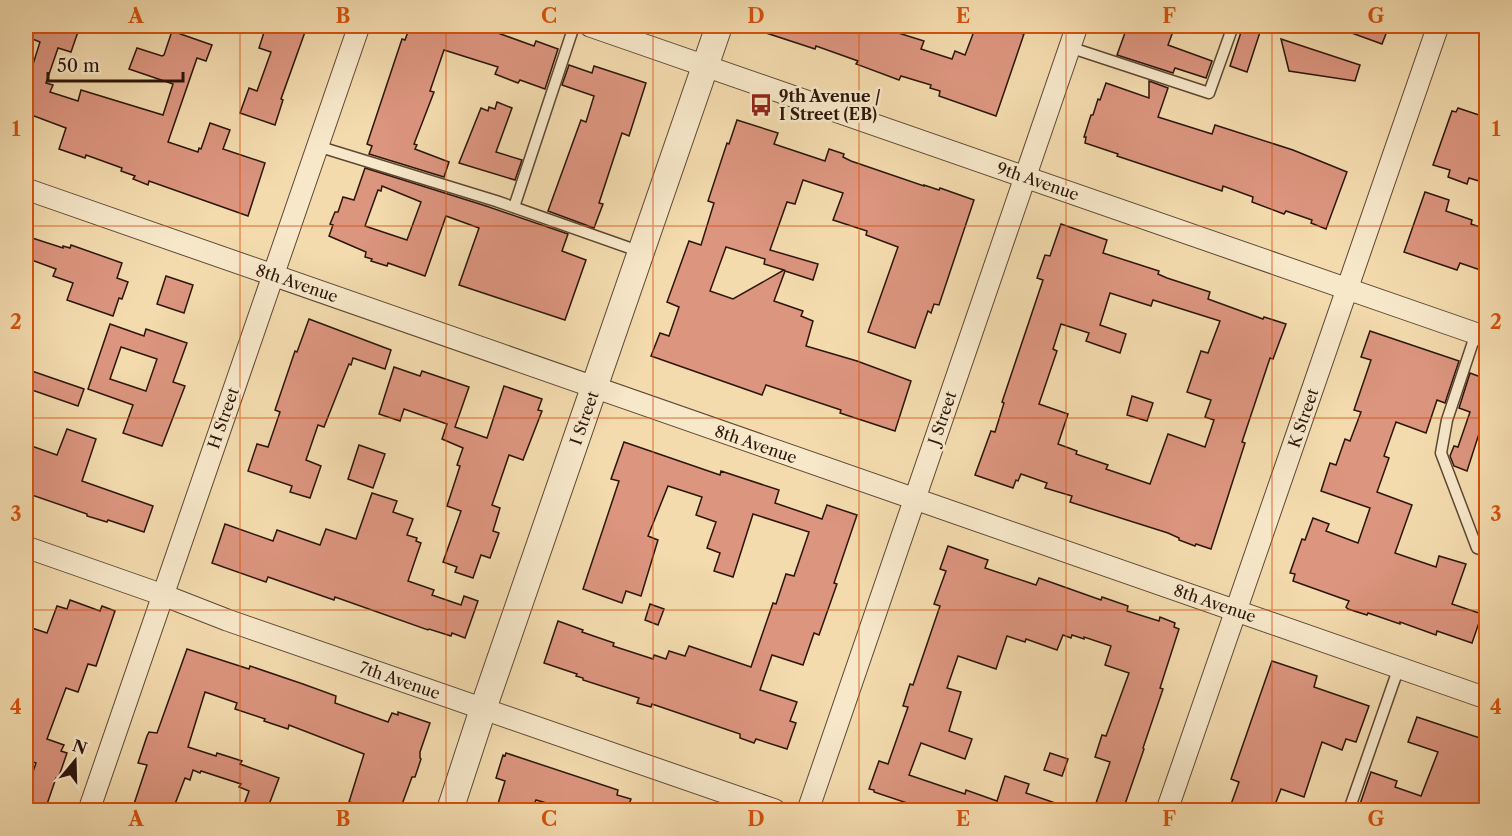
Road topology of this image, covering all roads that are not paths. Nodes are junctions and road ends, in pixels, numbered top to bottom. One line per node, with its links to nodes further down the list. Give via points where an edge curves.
1 (359, 26): 10 (street, H Street)
2 (574, 26): 13 (lane)
3 (590, 26): 9 (street, 9th Avenue)
4 (720, 26): 9 (street, I Street)
5 (1077, 26): 8 (street, J Street)
6 (1233, 26): 8 (lane, via 1209,93)
7 (1438, 26): 16 (street, K Street)
8 (1070, 47): 11 (street, J Street)
9 (706, 66): 11 (street, 9th Avenue); 14 (street, I Street)
10 (317, 146): 13 (lane); 15 (street, H Street)
11 (1026, 177): 16 (street, 9th Avenue); 19 (street, J Street)
12 (26, 189): 15 (street, 8th Avenue)
13 (514, 207): 14 (lane)
14 (641, 252): 18 (street, I Street)
15 (272, 274): 18 (street, 8th Avenue); 22 (street, H Street)
16 (1347, 289): 17 (street, 9th Avenue); 23 (street, K Street)
17 (1481, 335): 21 (lane, via 1447,420 1440,453 1477,548)
18 (595, 388): 19 (street, 8th Avenue); 26 (street, I Street)
19 (915, 498): 23 (street, 8th Avenue); 30 (street, J Street)
20 (26, 547): 22 (street, 7th Avenue)
21 (1486, 551)
22 (162, 595): 26 (street, 7th Avenue); 28 (street, H Street)
23 (1236, 610): 24 (street, 8th Avenue); 31 (street, K Street)
24 (1399, 667): 25 (street, 8th Avenue); 32 (lane)
25 (1486, 698)
26 (483, 709): 27 (street, I Street); 29 (street, 7th Avenue)
27 (454, 809)
28 (89, 810)
29 (775, 810)
30 (808, 810)
31 (1167, 810)
32 (1349, 810)

